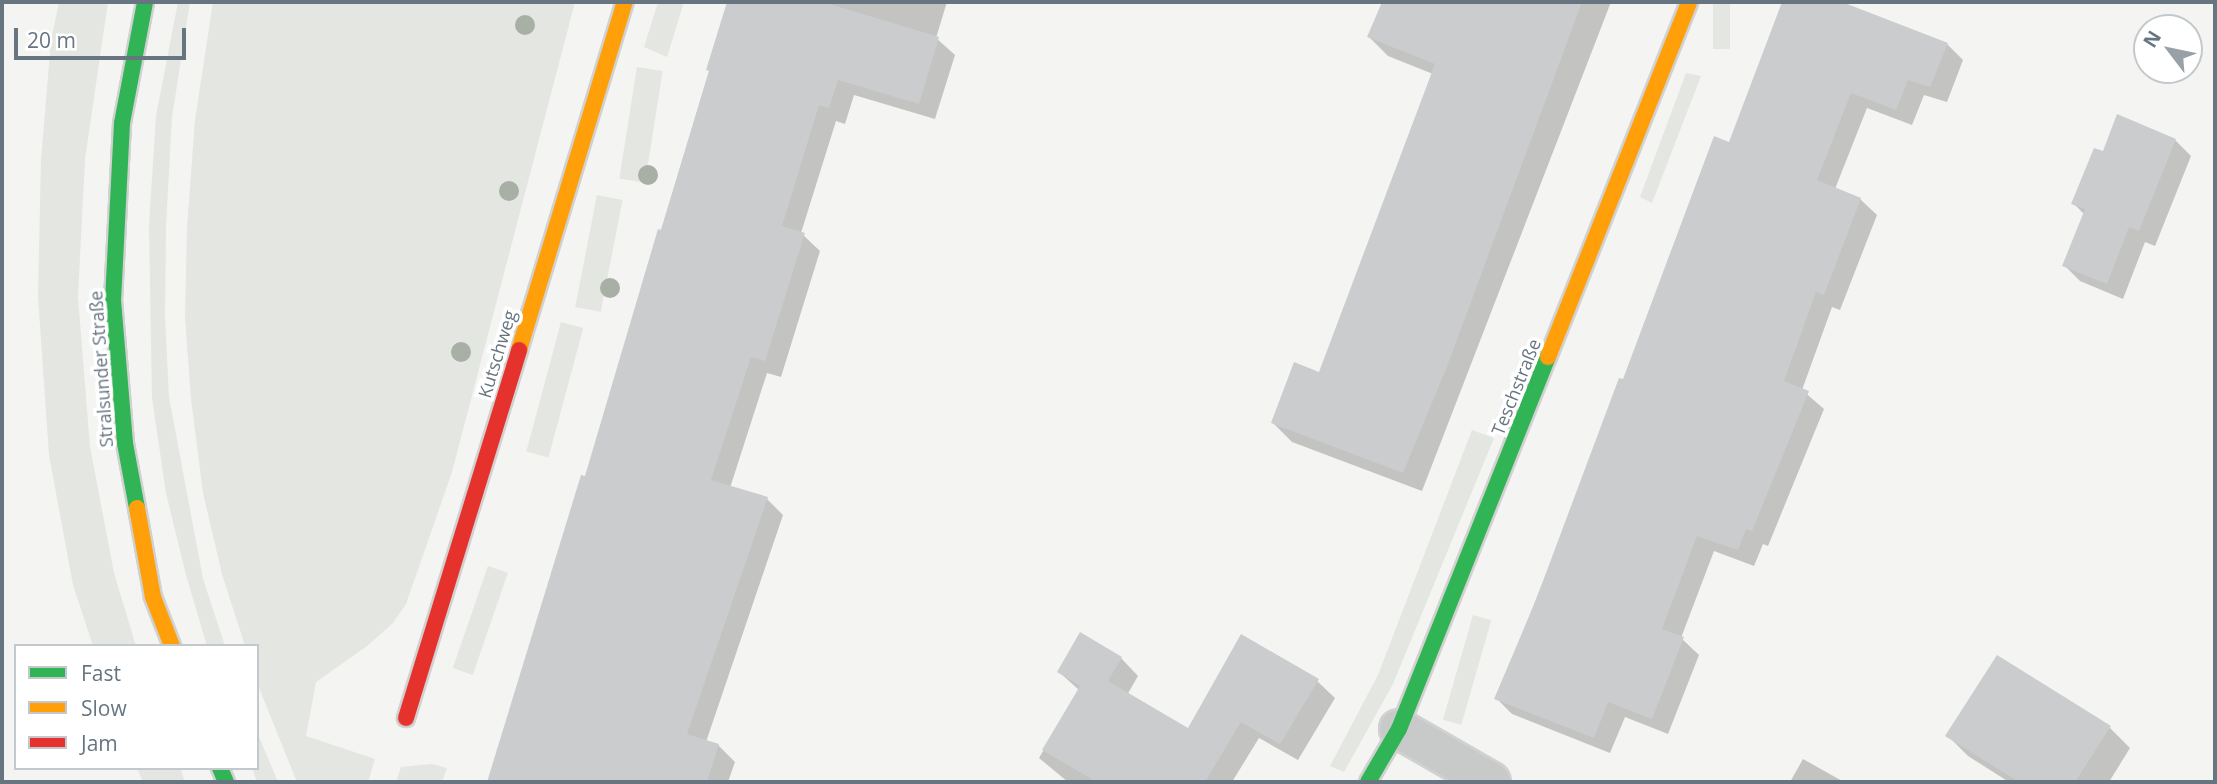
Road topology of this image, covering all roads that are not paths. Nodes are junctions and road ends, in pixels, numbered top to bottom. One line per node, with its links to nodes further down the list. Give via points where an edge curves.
1 (145, 2): 4 (street, Stralsunder Straße, via 122,123 113,301 125,443 153,597)
2 (625, 2): 5 (street, Kutschweg)
3 (1689, 2): 6 (street, Teschstraße)
4 (171, 644)
5 (406, 719)
6 (1399, 729): 7 (street, Teschstraße); 8 (street)
7 (1368, 782)
8 (1491, 782)

